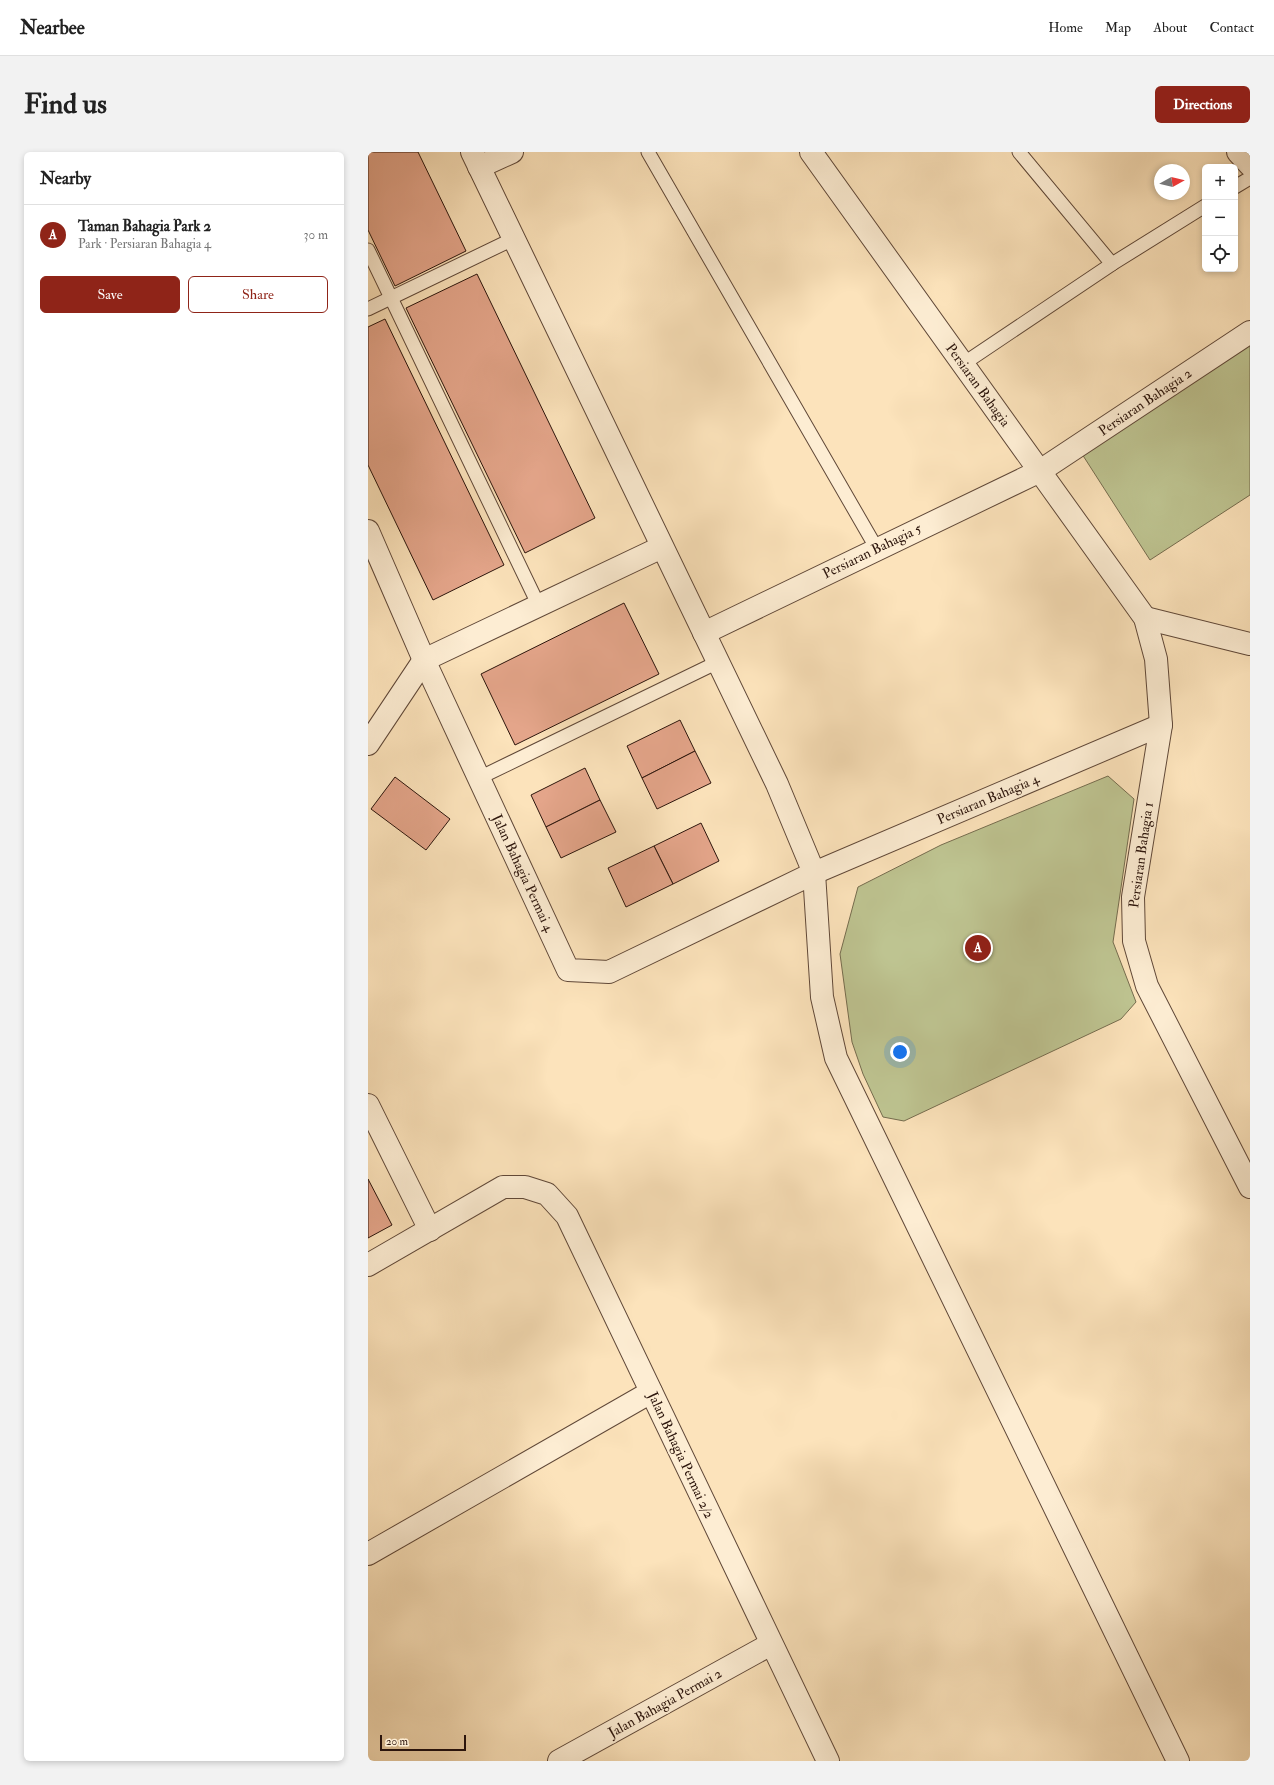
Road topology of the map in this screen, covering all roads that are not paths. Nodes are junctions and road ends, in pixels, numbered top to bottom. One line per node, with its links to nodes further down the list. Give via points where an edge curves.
1 (512, 152): 6 (street)
2 (648, 152): 21 (lane)
3 (811, 152): 17 (street, Persiaran Bahagia)
4 (1019, 152): 13 (lane)
5 (1238, 152): 7 (street)
6 (475, 159): 11 (street)
7 (1250, 165)
8 (1250, 178): 9 (lane)
9 (1238, 185)
10 (1202, 208): 13 (lane)
11 (513, 239): 14 (lane); 20 (street)
12 (368, 250): 14 (lane)
13 (1112, 264): 17 (lane)
14 (391, 298): 15 (lane); 22 (lane)
15 (368, 309)
16 (1250, 332): 18 (street, Persiaran Bahagia 2)
17 (963, 364): 18 (street, Persiaran Bahagia)
18 (1040, 471): 21 (street, Persiaran Bahagia 5); 23 (street, Persiaran Bahagia)
19 (368, 531): 26 (street, Jalan Bahagia Permai 4)
20 (662, 547): 22 (street); 24 (street)
21 (876, 548): 24 (street, Persiaran Bahagia 5)
22 (539, 606): 26 (street)
23 (1146, 618): 25 (street); 28 (street, Persiaran Bahagia 1, via 1156,659)
24 (704, 633): 27 (street)
25 (1250, 644)
26 (424, 660): 29 (street); 30 (street, Jalan Bahagia Permai 4)
27 (718, 662): 30 (lane); 31 (street, via 777,784)
28 (1161, 725): 31 (street, Persiaran Bahagia 4); 33 (street, Persiaran Bahagia 1, via 1133,897 1134,941 1147,986)
29 (368, 744)
30 (479, 778): 31 (street, Jalan Bahagia Permai 4, via 568,970 609,972)
31 (814, 873): 41 (street, via 822,997 836,1058)
32 (368, 1105): 34 (street)
33 (1250, 1187)
34 (430, 1230): 35 (street); 36 (street, Jalan Bahagia Permai 2/2, via 503,1187 525,1187 547,1194 567,1216)
35 (368, 1265)
36 (651, 1392): 37 (street); 38 (street, Jalan Bahagia Permai 2/2)
37 (368, 1554)
38 (771, 1644): 39 (street, Jalan Bahagia Permai 2); 40 (street, Jalan Bahagia Permai 2/2)
39 (559, 1761)
40 (828, 1761)
41 (1178, 1761)

